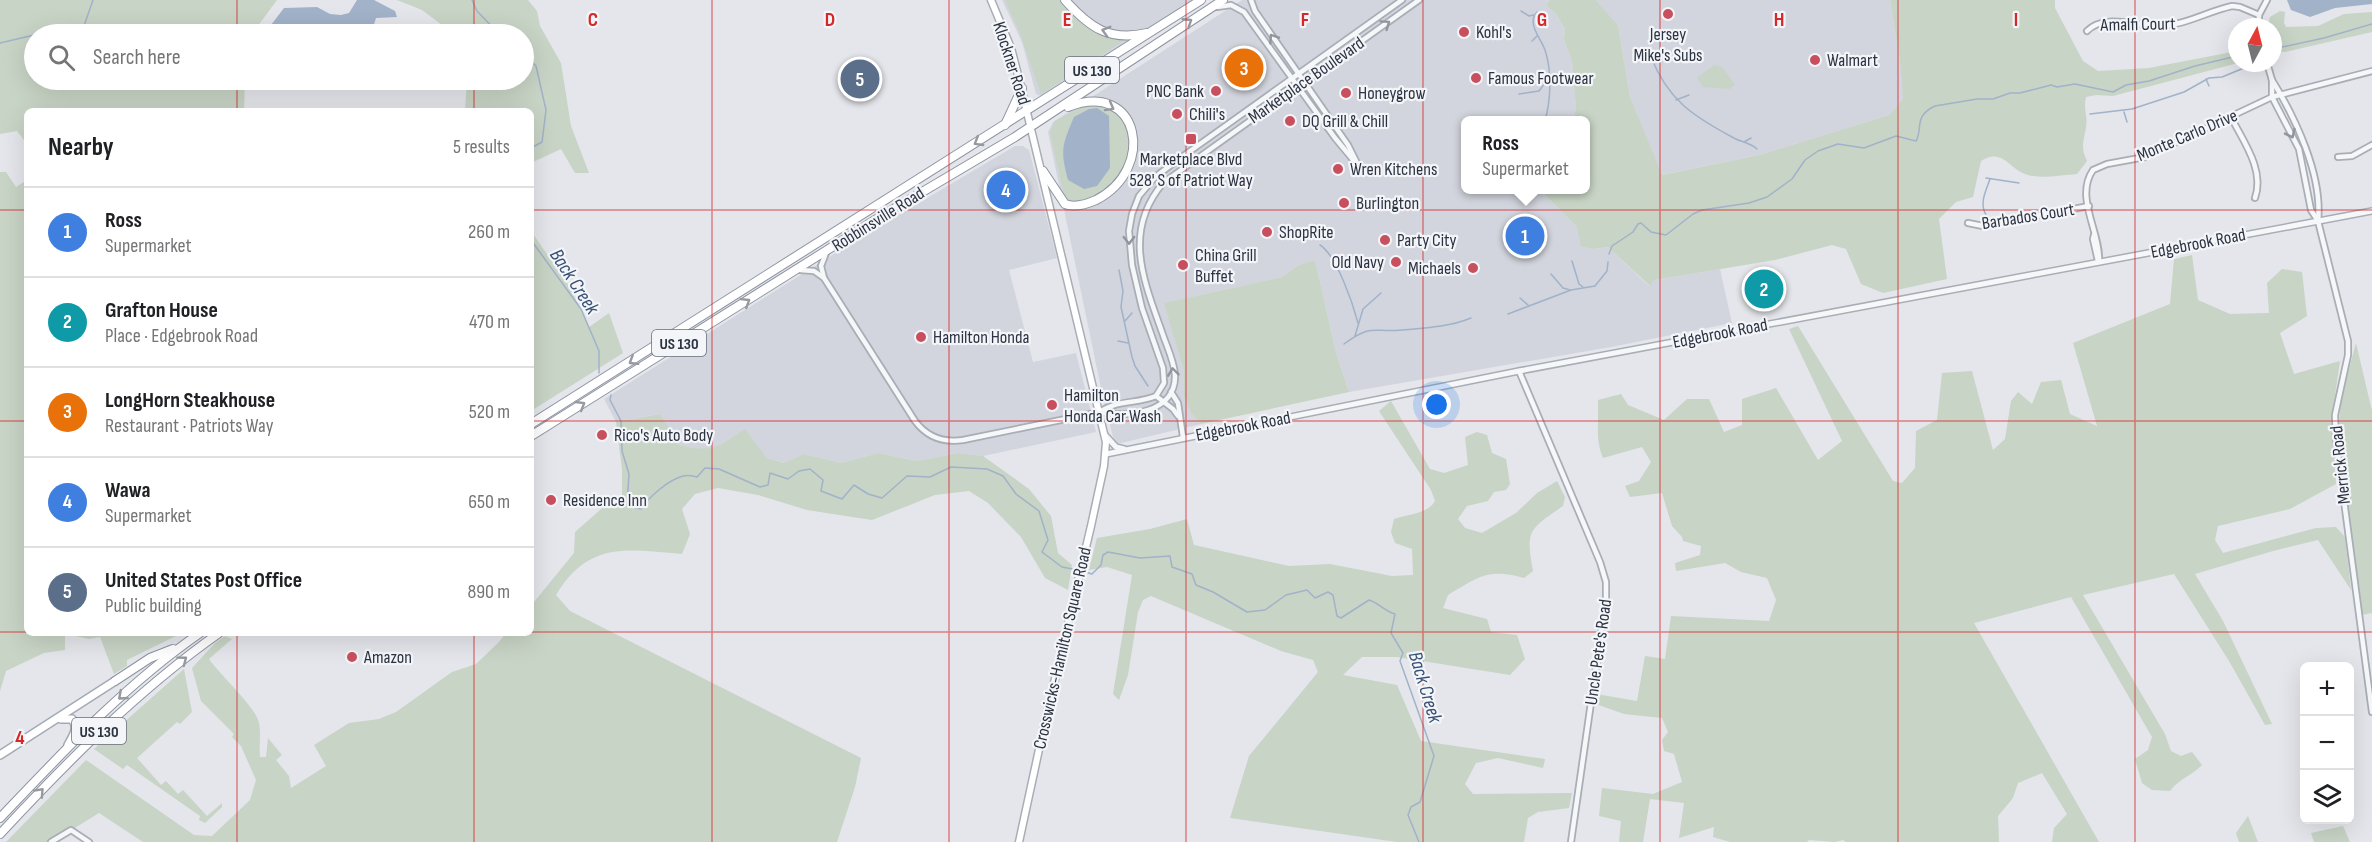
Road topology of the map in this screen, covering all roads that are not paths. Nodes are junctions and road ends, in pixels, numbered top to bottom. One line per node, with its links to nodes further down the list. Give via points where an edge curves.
1 (991, 0): 19 (main road, Klockner Road)
2 (1065, 0): 11 (highway, one-way to 2, via 1128,35 1108,34 1094,27)
3 (1202, 0): 11 (highway, Robbinsville Road / US 130)
4 (1223, 0): 9 (highway, Robbinsville Road / US 130)
5 (1251, 0): 15 (street, one-way to 5)
6 (1402, 0): 15 (street, Marketplace Boulevard)
7 (1419, 0): 18 (street, Marketplace Boulevard, one-way to 7)
8 (2267, 0): 10 (street)
9 (1209, 9): 16 (street, via 1231,5 1244,12); 23 (highway, Robbinsville Road / US 130, one-way to 9)
10 (2259, 15): 12 (street, Amalfi Court, via 2232,6 2175,25 2103,22)
11 (1157, 29): 24 (highway, Robbinsville Road / US 130)
12 (2087, 31)
13 (2372, 71): 21 (street, Monte Carlo Drive)
14 (2270, 72): 17 (street)
15 (1298, 74): 16 (street, Marketplace Boulevard); 18 (street)
16 (1291, 79): 20 (street); 43 (street, Marketplace Boulevard, one-way to 43, via 1155,177 1135,205 1129,231 1132,265 1164,375)
17 (2272, 80): 21 (street); 22 (street)
18 (1304, 82): 20 (street, Marketplace Boulevard); 20 (street, via 1360,168)
19 (1022, 87): 24 (main road, Klockner Road); 26 (highway)
20 (1297, 87): 42 (street, Marketplace Boulevard, one-way to 20, via 1175,371 1152,305 1139,247 1144,210 1163,183)
21 (2282, 95): 22 (street, Monte Carlo Drive); 34 (street, via 2306,147)
22 (2272, 97): 25 (street, Monte Carlo Drive); 34 (street, one-way to 34, via 2299,149 2311,210)
23 (1055, 111): 27 (highway, Robbinsville Road / US 130); 30 (highway, one-way to 30, via 1087,101 1105,103 1126,118 1135,137 1134,147 1126,173 1110,191 1080,205 1065,204)
24 (1028, 112): 26 (highway, Robbinsville Road / US 130); 27 (main road, Klockner Road)
25 (2231, 117): 31 (street, via 2253,161 2259,182); 32 (street, Monte Carlo Drive, via 2145,157 2093,170 2087,181)
26 (1005, 126): 36 (highway, Robbinsville Road / US 130, one-way to 36)
27 (1031, 126): 30 (main road); 37 (highway, Robbinsville Road / US 130)
28 (2372, 145): 29 (street, via 2352,156)
29 (2338, 157)
30 (1043, 171): 45 (main road)
31 (2255, 198)
32 (2089, 206): 35 (street, Barbados Court, via 1983,226); 38 (street, Monte Carlo Drive)
33 (2372, 211): 34 (street, Edgebrook Road)
34 (2318, 221): 38 (street, Edgebrook Road); 59 (street, Merrick Road, via 2348,341 2335,415 2336,440)
35 (1968, 223)
36 (824, 240): 39 (highway, via 821,249); 47 (highway, Robbinsville Road / US 130, one-way to 47)
37 (828, 250): 39 (highway, Robbinsville Road / US 130); 40 (street, via 821,266)
38 (2098, 262): 41 (street, Edgebrook Road)
39 (796, 270): 40 (street, via 814,271); 48 (highway, Robbinsville Road / US 130, one-way to 39)
40 (824, 278): 45 (street, via 915,421 928,435 940,440 963,440)
41 (1519, 370): 50 (street, Edgebrook Road); 68 (street, Uncle Pete's Road, via 1606,582)
42 (1171, 393): 44 (street); 46 (street, via 1178,403)
43 (1156, 396): 44 (street); 45 (street, via 1111,404)
44 (1164, 402): 45 (street, via 1142,412); 46 (street)
45 (1100, 412): 49 (main road, Crosswicks-Hamilton Square Road)
46 (1179, 418): 50 (street)
47 (534, 422)
48 (534, 434)
49 (1105, 435): 51 (street, via 1116,447); 53 (main road, Crosswicks-Hamilton Square Road)
50 (1183, 437): 51 (street, Edgebrook Road)
51 (1131, 448): 52 (street, Edgebrook Road)
52 (1121, 451): 53 (street, Edgebrook Road); 54 (street)
53 (1106, 454): 54 (main road, Crosswicks-Hamilton Square Road)
54 (1104, 466): 67 (main road, Crosswicks-Hamilton Square Road)
55 (196, 636): 57 (highway, US 130)
56 (215, 636): 64 (highway, US 130, one-way to 56, via 112,720)
57 (183, 645): 58 (highway, via 150,658); 61 (highway, US 130, one-way to 61)
58 (115, 681): 60 (main road)
59 (2372, 712)
60 (59, 719): 61 (main road, via 72,719 75,723); 62 (main road)
61 (67, 748): 63 (highway, US 130)
62 (0, 755)
63 (0, 818)
64 (0, 834)
65 (51, 842): 66 (street, via 71,830)
66 (89, 842)
67 (1019, 842)
68 (1570, 842)

